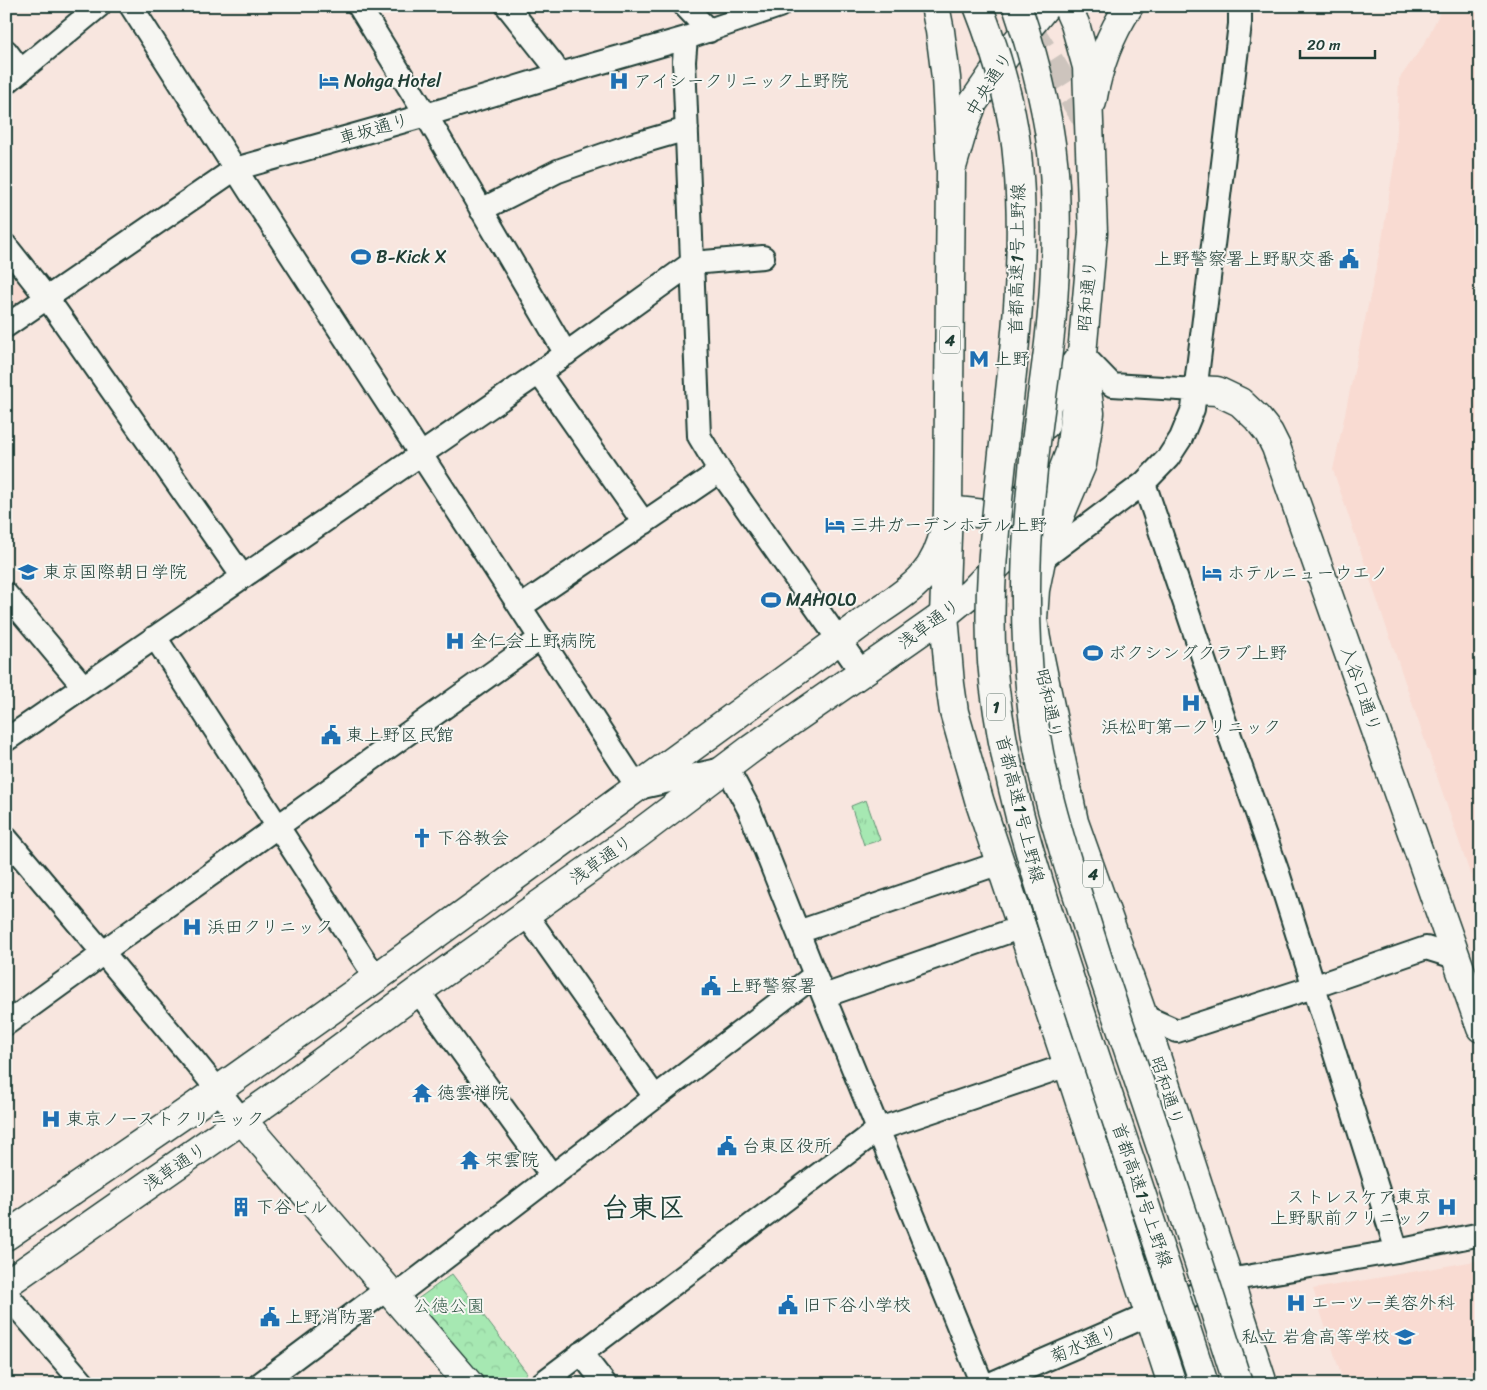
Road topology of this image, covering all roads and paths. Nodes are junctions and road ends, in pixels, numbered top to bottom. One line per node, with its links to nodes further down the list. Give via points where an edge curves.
1 (98, 6): 18 (street)
2 (131, 6): 22 (street)
3 (358, 6): 19 (street)
4 (507, 6): 17 (street, via 553,64)
5 (685, 6): 14 (street)
6 (779, 6): 14 (street, 車坂通り)
7 (935, 6): 23 (main road, 4, via 946,78)
8 (978, 6): 92 (main road, 首都高速1号上野線 / 1, bridge, via 1007,96 1021,203 1015,343 990,598 997,713 1018,812 1042,892)
9 (1017, 6): 93 (main road, 首都高速1号上野線 / 1, bridge, via 1042,91 1055,183 1050,338 1032,470 1026,550 1026,637 1037,745 1053,814 1103,978)
10 (1046, 6): 23 (main road, 中央通り, via 973,103)
11 (1068, 6): 20 (main road, 昭和通り / 4, via 1087,66)
12 (1129, 6): 20 (main road, via 1108,44 1096,78)
13 (1240, 6): 33 (street)
14 (708, 31): 15 (street, 車坂通り)
15 (686, 38): 17 (street, 車坂通り); 21 (street)
16 (6, 51): 18 (street)
17 (557, 75): 19 (street, 車坂通り)
18 (14, 77)
19 (426, 115): 22 (street, 車坂通り); 24 (street)
20 (1089, 123): 31 (main road, 昭和通り / 4, via 1093,233)
21 (687, 129): 24 (street, via 558,171); 27 (street)
22 (235, 169): 28 (street, 車坂通り); 34 (street)
23 (951, 171): 37 (main road, 4)
24 (481, 210): 30 (street)
25 (6, 246): 28 (street)
26 (763, 257): 27 (street)
27 (692, 263): 30 (street); 35 (street, via 699,436)
28 (47, 298): 29 (street, 車坂通り); 40 (street)
29 (6, 326)
30 (566, 354): 32 (street)
31 (1082, 354): 33 (street, via 1112,385); 37 (main road, via 1048,404 1038,473 1024,500 1002,514); 39 (main road, 昭和通り / 4, via 1090,413 1082,464); 43 (main road, 浅草通り, via 1070,452 1050,500 995,569)
32 (538, 373): 34 (street); 38 (street)
33 (1196, 390): 36 (street, via 1193,410 1181,438 1168,458); 59 (main road, 入谷口通り, via 1217,391 1240,402 1263,425 1276,447)
34 (420, 454): 40 (street); 42 (street)
35 (720, 471): 38 (street); 46 (street)
36 (1144, 483): 39 (street); 62 (street, via 1278,873)
37 (948, 510): 43 (main road, 4); 46 (main road, 浅草通り, via 942,543 934,562 919,582)
38 (644, 522): 42 (street)
39 (1041, 560): 65 (main road, 昭和通り / 4, via 1033,619 1074,822)
40 (242, 577): 44 (street)
41 (6, 594): 48 (street)
42 (520, 607): 45 (street)
43 (944, 615): 47 (main road, 浅草通り); 54 (main road, 4, via 954,712)
44 (155, 638): 48 (street); 52 (street)
45 (541, 638): 51 (street); 52 (street)
46 (839, 640): 47 (street); 51 (main road, 浅草通り)
47 (862, 673): 50 (main road, 浅草通り)
48 (83, 686): 49 (street)
49 (6, 740)
50 (727, 768): 51 (street); 55 (main road, 浅草通り); 57 (street, via 749,809)
51 (638, 788): 61 (main road, 浅草通り)
52 (277, 826): 58 (street); 61 (street)
53 (6, 838): 58 (street)
54 (1000, 863): 56 (main road, 4); 57 (street)
55 (526, 913): 63 (main road, 浅草通り); 70 (street)
56 (1022, 927): 64 (street); 68 (main road, 4)
57 (798, 932): 60 (street)
58 (103, 952): 66 (street); 69 (street)
59 (1455, 957): 62 (street, via 1426,948); 67 (main road, 入谷口通り)
60 (815, 975): 64 (street); 70 (street)
61 (376, 978): 69 (main road, 浅草通り)
62 (1313, 987): 65 (street, via 1177,1031); 76 (street)
63 (418, 991): 71 (main road, 浅草通り); 73 (street)
64 (824, 996): 72 (street)
65 (1143, 1016): 77 (main road, 昭和通り / 4)
66 (6, 1024)
67 (1481, 1028)
68 (1068, 1065): 72 (street); 81 (main road, 4)
69 (218, 1090): 71 (street); 75 (main road, 浅草通り)
70 (655, 1097): 73 (street)
71 (242, 1120): 78 (main road, 浅草通り); 80 (main road)
72 (879, 1129): 82 (street); 89 (street)
73 (552, 1176): 80 (street)
74 (1481, 1234): 76 (street, 菊水通り)
75 (6, 1236)
76 (1397, 1251): 77 (street, 菊水通り)
77 (1229, 1280): 81 (street, 菊水通り); 94 (main road, 昭和通り / 4)
78 (6, 1284)
79 (6, 1293): 84 (street)
80 (391, 1293): 85 (street); 86 (main road)
81 (1150, 1315): 83 (street, 菊水通り); 91 (main road, 4)
82 (581, 1353): 87 (street); 88 (street)
83 (1038, 1374): 90 (street, 菊水通り)
84 (84, 1384)
85 (260, 1384)
86 (469, 1384)
87 (540, 1384)
88 (605, 1384)
89 (982, 1384)
90 (990, 1384)
91 (1172, 1384)
92 (1204, 1384)
93 (1238, 1384)
94 (1264, 1384)

